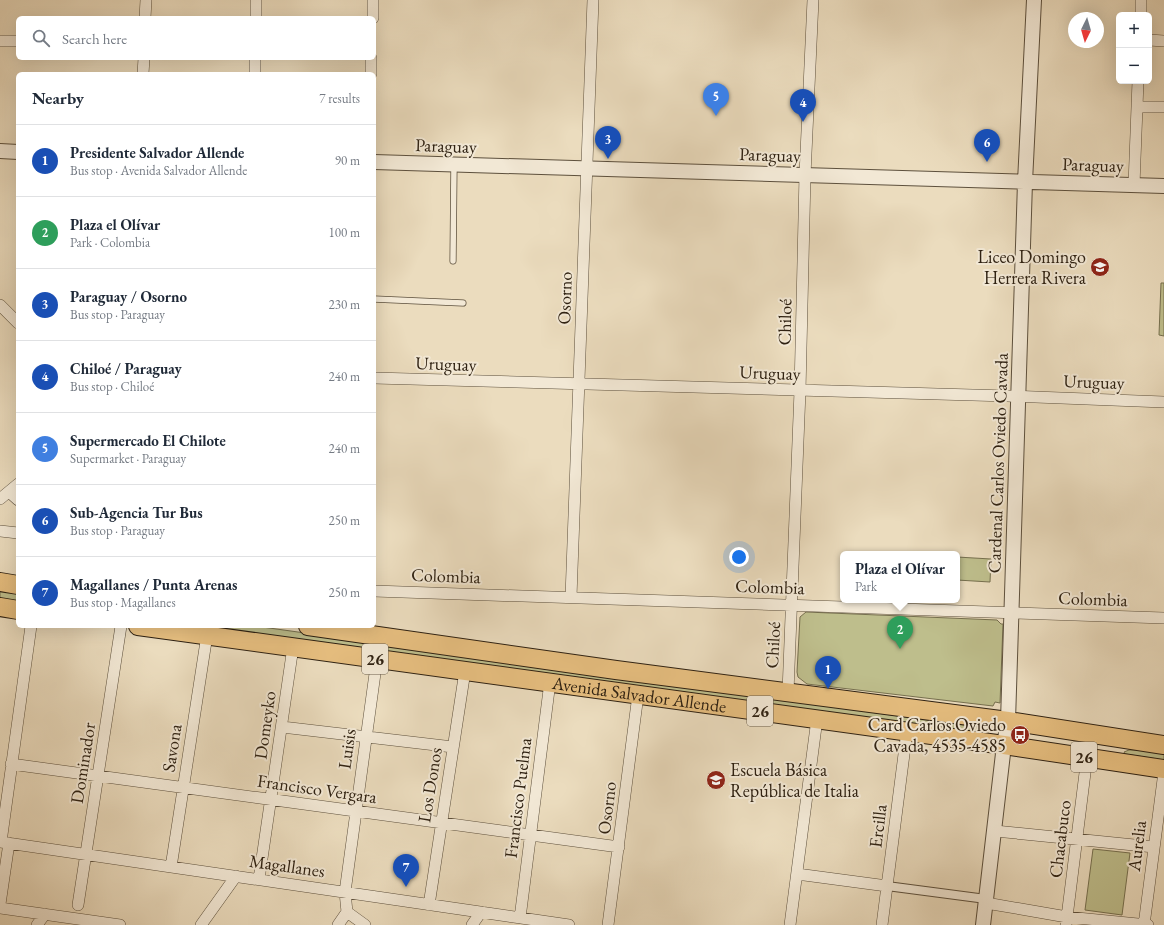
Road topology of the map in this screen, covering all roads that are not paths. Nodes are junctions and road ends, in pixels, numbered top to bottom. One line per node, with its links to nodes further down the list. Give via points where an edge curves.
1 (146, 0): 9 (street)
2 (256, 0): 10 (street)
3 (373, 0): 11 (street)
4 (593, 0): 29 (street, Osorno)
5 (812, 0): 30 (street, Chiloé)
6 (1034, 0): 31 (street, Cardenal Carlos Oviedo Cavada)
7 (1141, 0): 8 (street)
8 (1141, 12)
9 (145, 16)
10 (256, 16)
11 (373, 16)
12 (1152, 40): 14 (street)
13 (0, 41): 15 (street)
14 (1164, 41)
15 (16, 42)
16 (144, 60): 19 (street)
17 (255, 60): 20 (street)
18 (371, 60): 21 (street)
19 (143, 72)
20 (255, 72)
21 (371, 72)
22 (1138, 84): 23 (street)
23 (1137, 107): 24 (street); 32 (street)
24 (1164, 107)
25 (0, 151): 26 (street)
26 (16, 152)
27 (376, 162): 28 (street, Paraguay)
28 (454, 165): 29 (street, Paraguay); 34 (lane)
29 (587, 169): 30 (street, Paraguay); 40 (street, Osorno)
30 (805, 175): 31 (street, Paraguay); 41 (street, Chiloé)
31 (1025, 182): 32 (street, Paraguay); 42 (street, Cardenal Carlos Oviedo Cavada)
32 (1134, 185): 33 (street, Paraguay)
33 (1164, 186)
34 (453, 261)
35 (376, 299): 36 (lane)
36 (463, 303)
37 (0, 305): 38 (street)
38 (16, 321)
39 (376, 378): 40 (street, Uruguay)
40 (579, 384): 41 (street, Uruguay); 52 (street, Osorno)
41 (800, 391): 42 (street, Uruguay); 53 (street, Chiloé)
42 (1019, 397): 43 (street, Uruguay); 56 (street, Cardenal Carlos Oviedo Cavada)
43 (1164, 402)
44 (16, 485): 45 (street)
45 (3, 494): 46 (street)
46 (16, 499)
47 (0, 530): 48 (street)
48 (16, 533)
49 (0, 582): 50 (highway)
50 (16, 585)
51 (376, 590): 52 (street, Colombia)
52 (571, 597): 53 (street, Colombia)
53 (792, 605): 56 (street, Colombia); 67 (street, Chiloé)
54 (0, 607): 55 (highway)
55 (16, 610)
56 (1011, 613): 57 (street, Colombia); 70 (street, Cardenal Carlos Oviedo Cavada)
57 (1164, 618)
58 (31, 628): 78 (street)
59 (121, 628): 80 (street, Dominador)
60 (152, 628): 62 (highway, Avenida Salvador Allende / 26)
61 (322, 628): 67 (highway, Avenida Salvador Allende / 26)
62 (207, 636): 63 (highway, Avenida Salvador Allende / 26); 81 (street, Savona)
63 (293, 647): 64 (highway, Avenida Salvador Allende / 26); 71 (street, Domeyko)
64 (377, 659): 65 (highway, Avenida Salvador Allende / 26); 73 (street, Luisis)
65 (465, 671): 66 (highway, Avenida Salvador Allende / 26); 76 (street, Los Donos)
66 (550, 682): 68 (highway, Avenida Salvador Allende / 26); 86 (street, Francisco Puelma)
67 (788, 692): 70 (highway, Avenida Salvador Allende / 26)
68 (638, 695): 69 (highway, Avenida Salvador Allende / 26); 89 (street, Osorno)
69 (817, 719): 72 (highway, Avenida Salvador Allende / 26); 93 (street)
70 (1008, 721): 74 (street, Cardenal Carlos Oviedo Cavada); 75 (highway, Avenida Salvador Allende / 26)
71 (282, 727): 73 (street); 82 (street, Domeyko)
72 (906, 731): 74 (highway, Avenida Salvador Allende / 26); 96 (street, Ercilla)
73 (366, 737): 76 (street); 83 (street, Luisis)
74 (1004, 745): 77 (highway, Avenida Salvador Allende / 26); 85 (street, Cardenal Carlos Oviedo Cavada)
75 (1164, 745)
76 (453, 747): 84 (street, Los Donos)
77 (1088, 758): 79 (highway, Avenida Salvador Allende / 26); 87 (street, Chacabuco)
78 (12, 764): 80 (street, Francisco Vergara); 88 (street)
79 (1164, 770): 90 (street, Aurelia)
80 (98, 776): 81 (street, Francisco Vergara); 91 (street, Dominador)
81 (183, 788): 82 (street, Francisco Vergara); 92 (street, Savona)
82 (271, 800): 83 (street, Francisco Vergara); 95 (street, Domeyko)
83 (356, 811): 84 (street, Francisco Vergara); 97 (street, Luisis)
84 (442, 823): 86 (street, Francisco Vergara); 101 (street, Los Donos)
85 (995, 831): 87 (street); 98 (street, Cardenal Carlos Oviedo Cavada)
86 (530, 835): 89 (street, Francisco Vergara); 106 (street, Francisco Puelma)
87 (1077, 839): 90 (street); 107 (street, Chacabuco)
88 (3, 842): 91 (street, Magallanes); 99 (street)
89 (619, 847): 116 (street, Osorno)
90 (1154, 847): 120 (street, Aurelia)
91 (86, 854): 92 (street, Magallanes); 100 (street, Dominador)
92 (171, 867): 94 (street, Magallanes)
93 (796, 874): 96 (street); 117 (street)
94 (236, 876): 95 (street, Magallanes); 111 (street)
95 (259, 879): 97 (street, Magallanes)
96 (887, 886): 98 (street); 118 (street, Ercilla)
97 (345, 892): 101 (street, Magallanes); 103 (street, Luisis)
98 (986, 901): 107 (street); 119 (street, Cardenal Carlos Oviedo Cavada)
99 (0, 904)
100 (78, 905)
101 (429, 905): 104 (street, Magallanes)
102 (0, 908): 105 (street)
103 (347, 912): 112 (street); 113 (street)
104 (481, 912): 106 (street, Magallanes); 114 (street)
105 (44, 914): 108 (street); 109 (street)
106 (520, 918): 115 (street, Magallanes)
107 (1066, 921): 120 (street)
108 (104, 924): 110 (street)
109 (37, 925)
110 (120, 925)
111 (201, 925)
112 (338, 925)
113 (365, 925)
114 (472, 925)
115 (568, 925)
116 (608, 925)
117 (790, 925)
118 (882, 925)
119 (983, 925)
120 (1144, 925): 121 (street)
121 (1148, 925)

